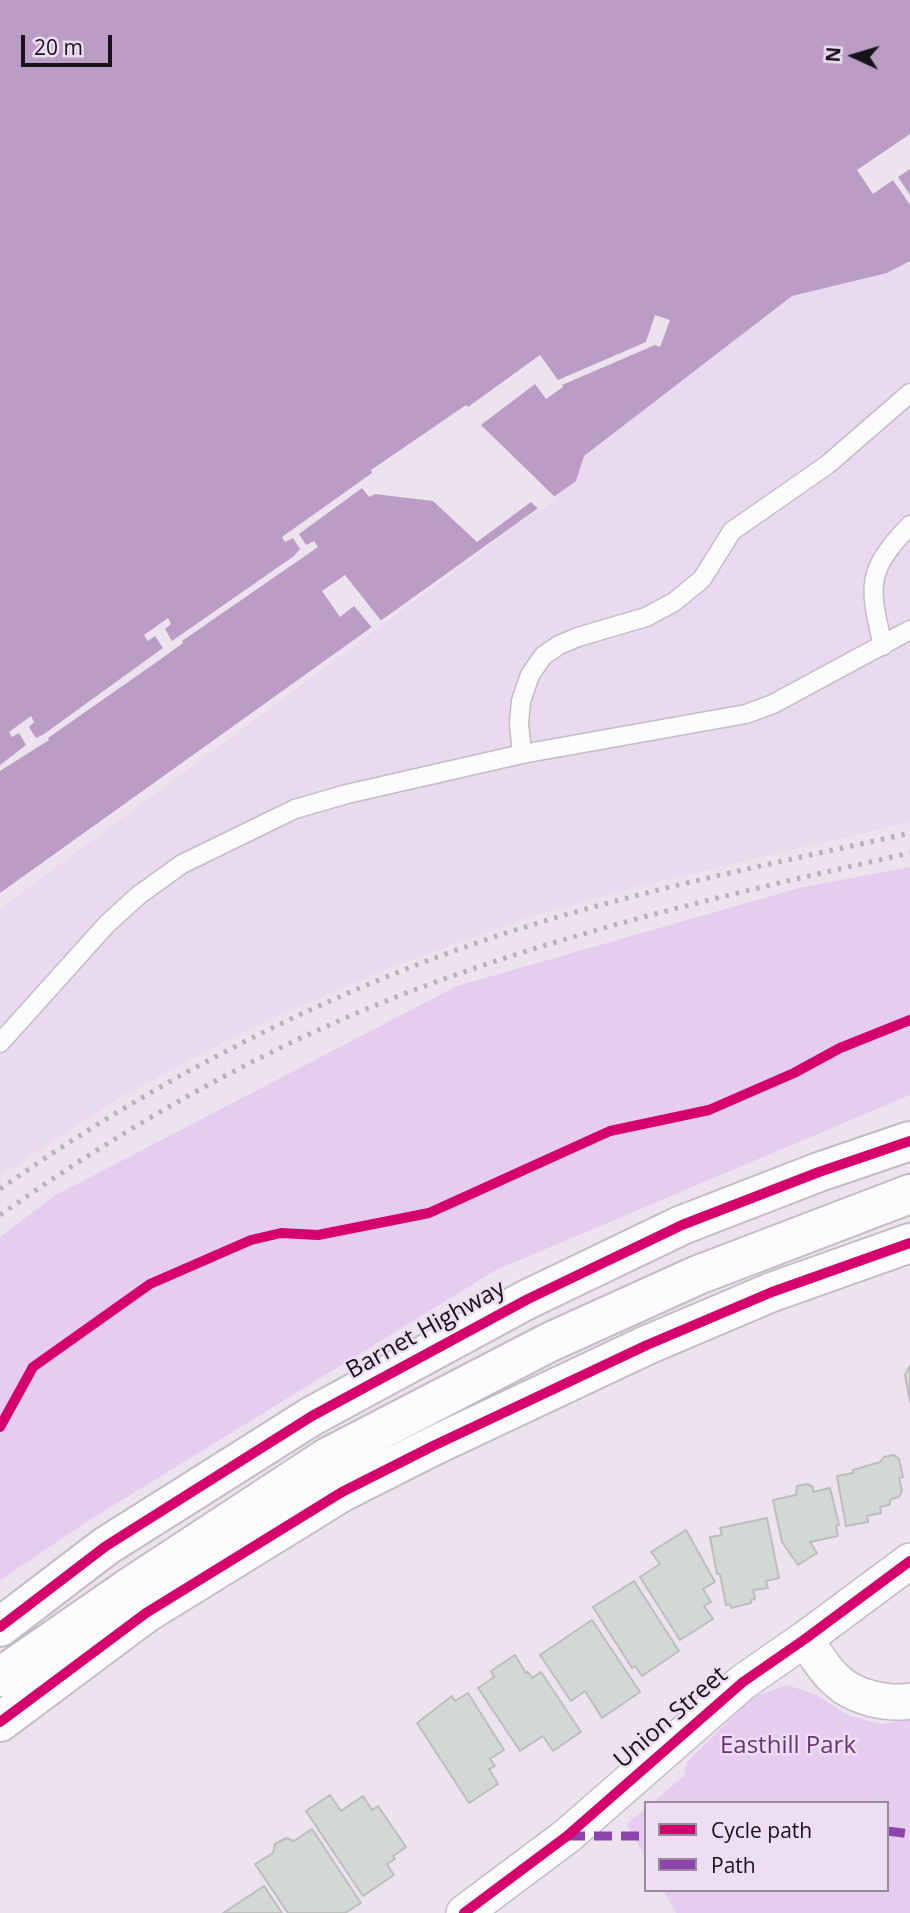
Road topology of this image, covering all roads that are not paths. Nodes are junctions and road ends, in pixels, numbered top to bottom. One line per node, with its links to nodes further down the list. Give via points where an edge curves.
1 (910, 393): 5 (lane, via 827,465 732,531 702,579 674,602 646,617 578,637 543,656 521,701)
2 (910, 524): 4 (lane, via 882,559 875,576 873,603)
3 (910, 631): 4 (lane)
4 (883, 646): 5 (lane, via 746,714)
5 (522, 754): 6 (lane, via 295,809 182,864 107,924)
6 (0, 1043)
7 (910, 1141): 11 (main road, Barnet Highway, via 682,1225 528,1299 312,1416 106,1546)
8 (910, 1194): 13 (main road, via 698,1275 550,1342 328,1457)
9 (910, 1243): 15 (main road, via 772,1292 647,1345 342,1492 146,1613)
10 (910, 1561): 12 (street, Union Street)
11 (0, 1627)
12 (806, 1639): 14 (street, via 838,1683 888,1702); 16 (street, Union Street, via 743,1682 567,1836)
13 (0, 1677)
14 (910, 1701)
15 (0, 1722)
16 (464, 1913)

